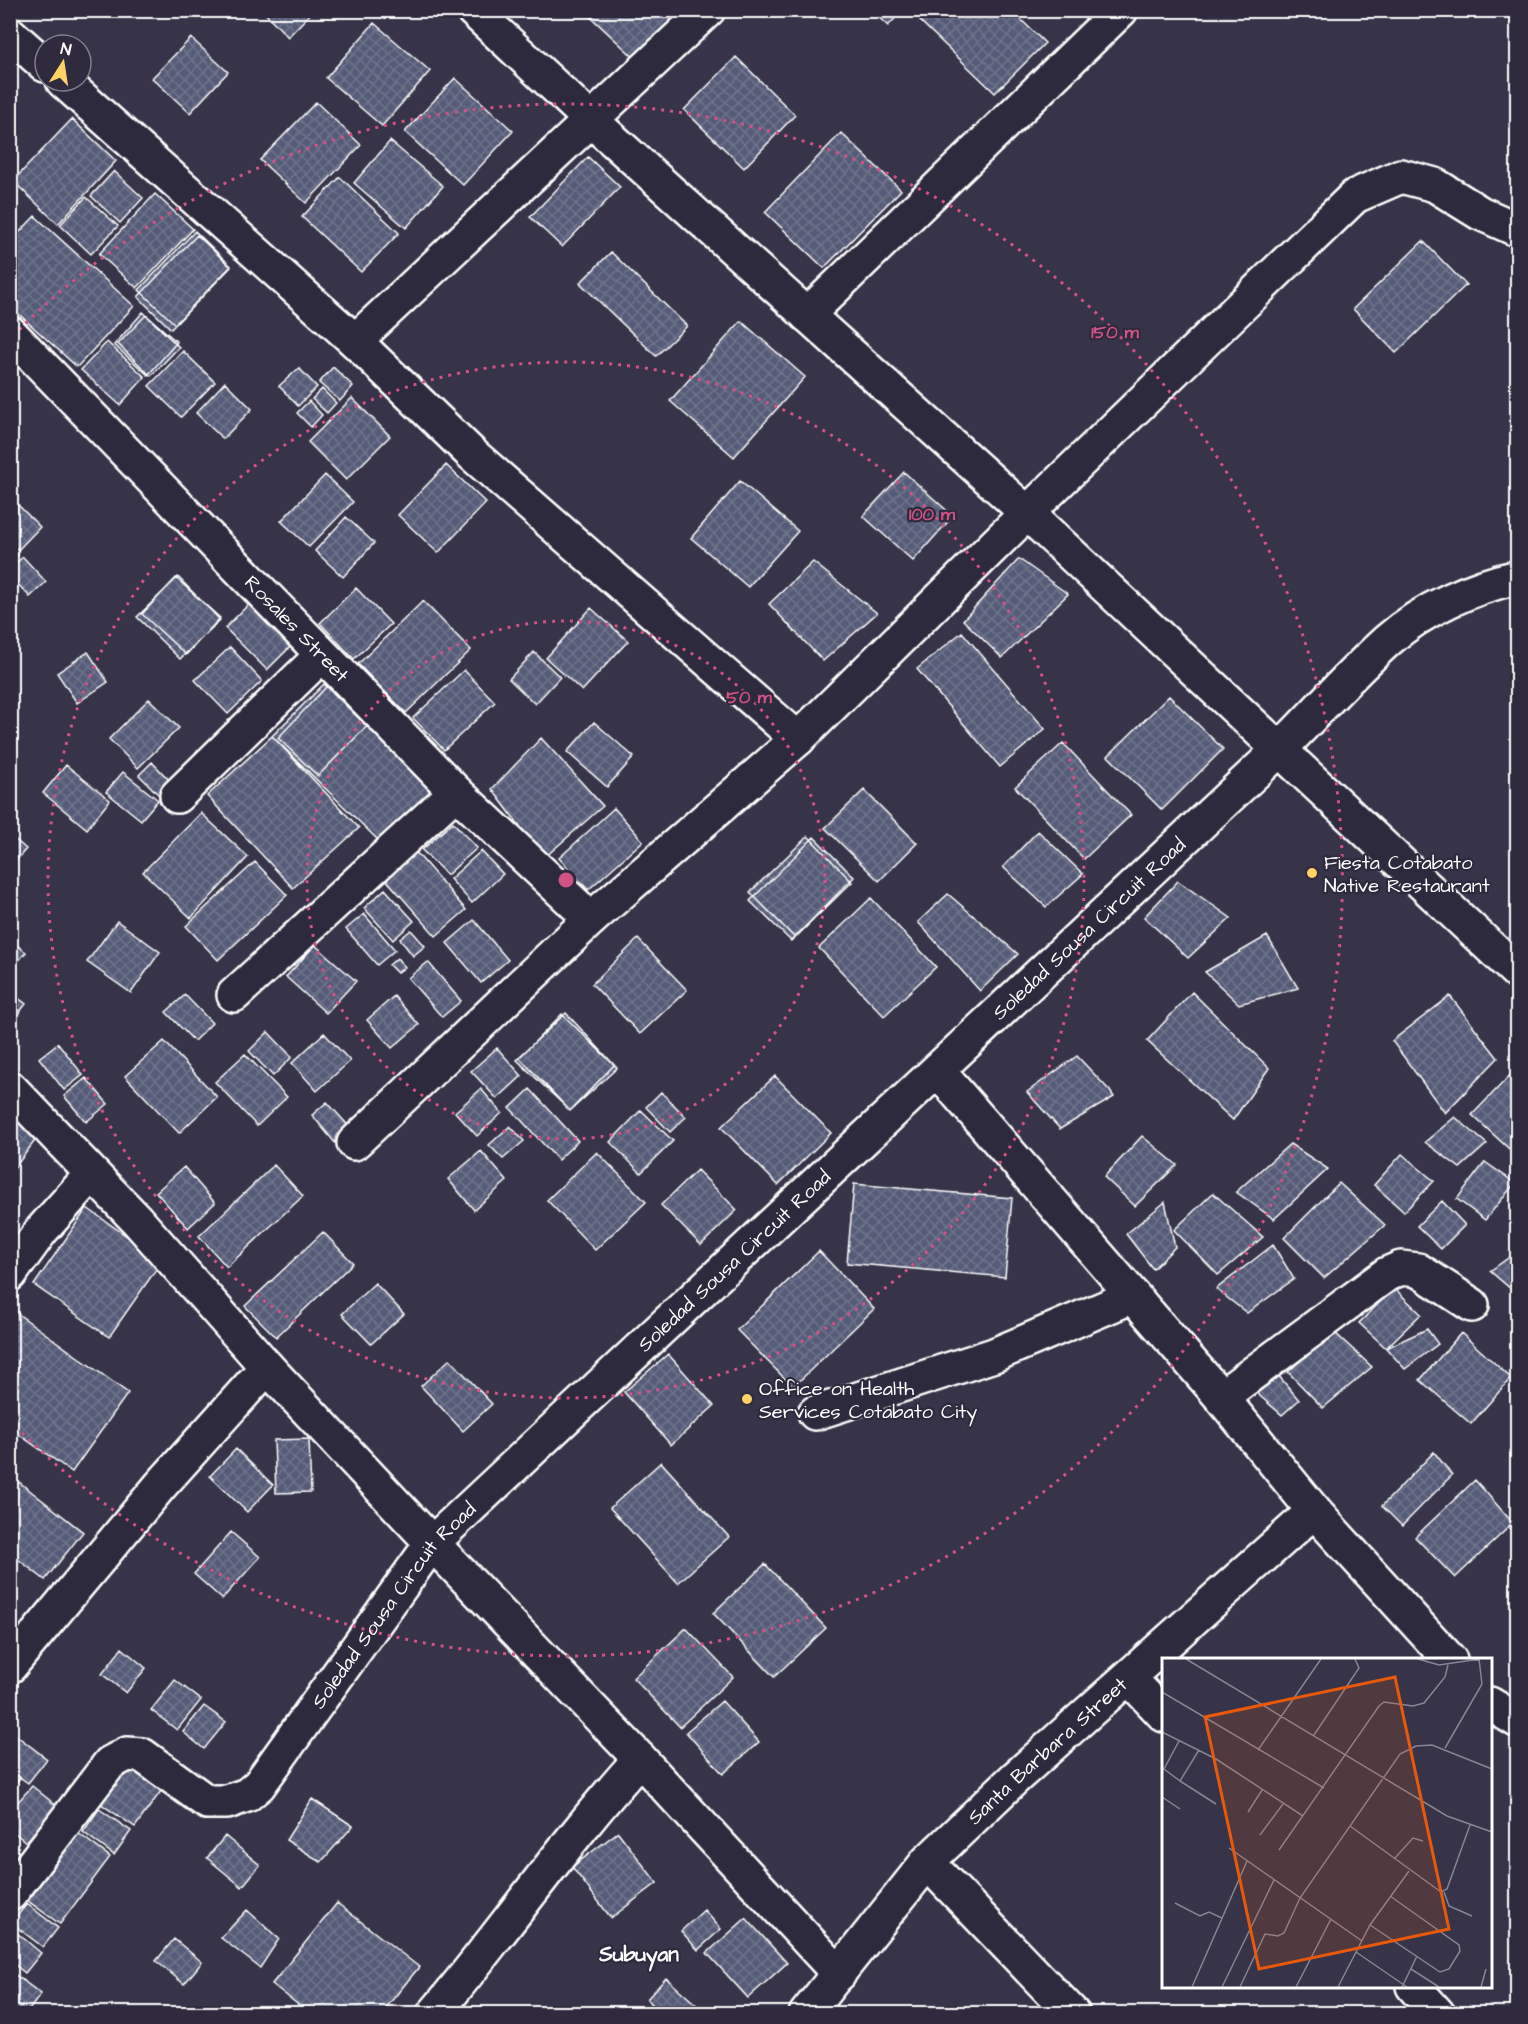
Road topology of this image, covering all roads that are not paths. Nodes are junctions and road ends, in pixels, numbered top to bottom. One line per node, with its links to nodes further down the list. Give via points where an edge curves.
1 (708, 10): 7 (street)
2 (1121, 10): 9 (street)
3 (479, 12): 7 (street)
4 (10, 34): 5 (street)
5 (33, 54)
6 (76, 93): 11 (street)
7 (592, 121): 9 (street); 11 (street)
8 (1518, 230): 12 (street, via 1480,213 1435,185 1401,176 1355,196)
9 (807, 315): 12 (street)
10 (10, 333): 14 (street, Rosales Street)
11 (355, 341): 15 (street, via 472,454)
12 (1027, 513): 15 (street); 16 (street)
13 (1518, 577): 16 (street, Soledad Sousa Circuit Road, via 1491,583 1438,605 1389,639)
14 (322, 655): 17 (street, Rosales Street); 18 (street)
15 (798, 739): 19 (street)
16 (1278, 751): 20 (street); 22 (street, Soledad Sousa Circuit Road)
17 (456, 792): 19 (street, Rosales Street); 21 (street)
18 (177, 796)
19 (591, 918): 24 (street)
20 (1518, 973)
21 (234, 995)
22 (938, 1071): 27 (street); 33 (street, Soledad Sousa Circuit Road)
23 (10, 1088): 25 (street)
24 (354, 1143)
25 (92, 1174): 26 (street, via 41,1231); 29 (street)
26 (10, 1274)
27 (1133, 1296): 30 (street); 31 (street, via 994,1354)
28 (1472, 1305): 30 (street, via 1418,1270 1401,1268 1387,1274)
29 (267, 1367): 33 (street); 35 (street, via 160,1486)
30 (1221, 1397): 32 (street)
31 (815, 1413)
32 (1314, 1511): 34 (street); 36 (street, Santa Barbara Street)
33 (432, 1544): 40 (street); 42 (street, Soledad Sousa Circuit Road, via 259,1785 247,1795 227,1802 207,1802 142,1755 127,1754 110,1763)
34 (1449, 1658)
35 (10, 1666)
36 (1129, 1678): 38 (street); 41 (street, Santa Barbara Street)
37 (1492, 1705): 39 (street)
38 (1162, 1713)
39 (1518, 1721)
40 (640, 1759): 43 (street); 45 (street)
41 (927, 1862): 43 (street, Santa Barbara Street); 47 (street)
42 (10, 1894)
43 (838, 1974): 46 (street, Santa Barbara Street)
44 (1415, 1988): 48 (street)
45 (434, 2013)
46 (806, 2013)
47 (1073, 2013)
48 (1438, 2013)

